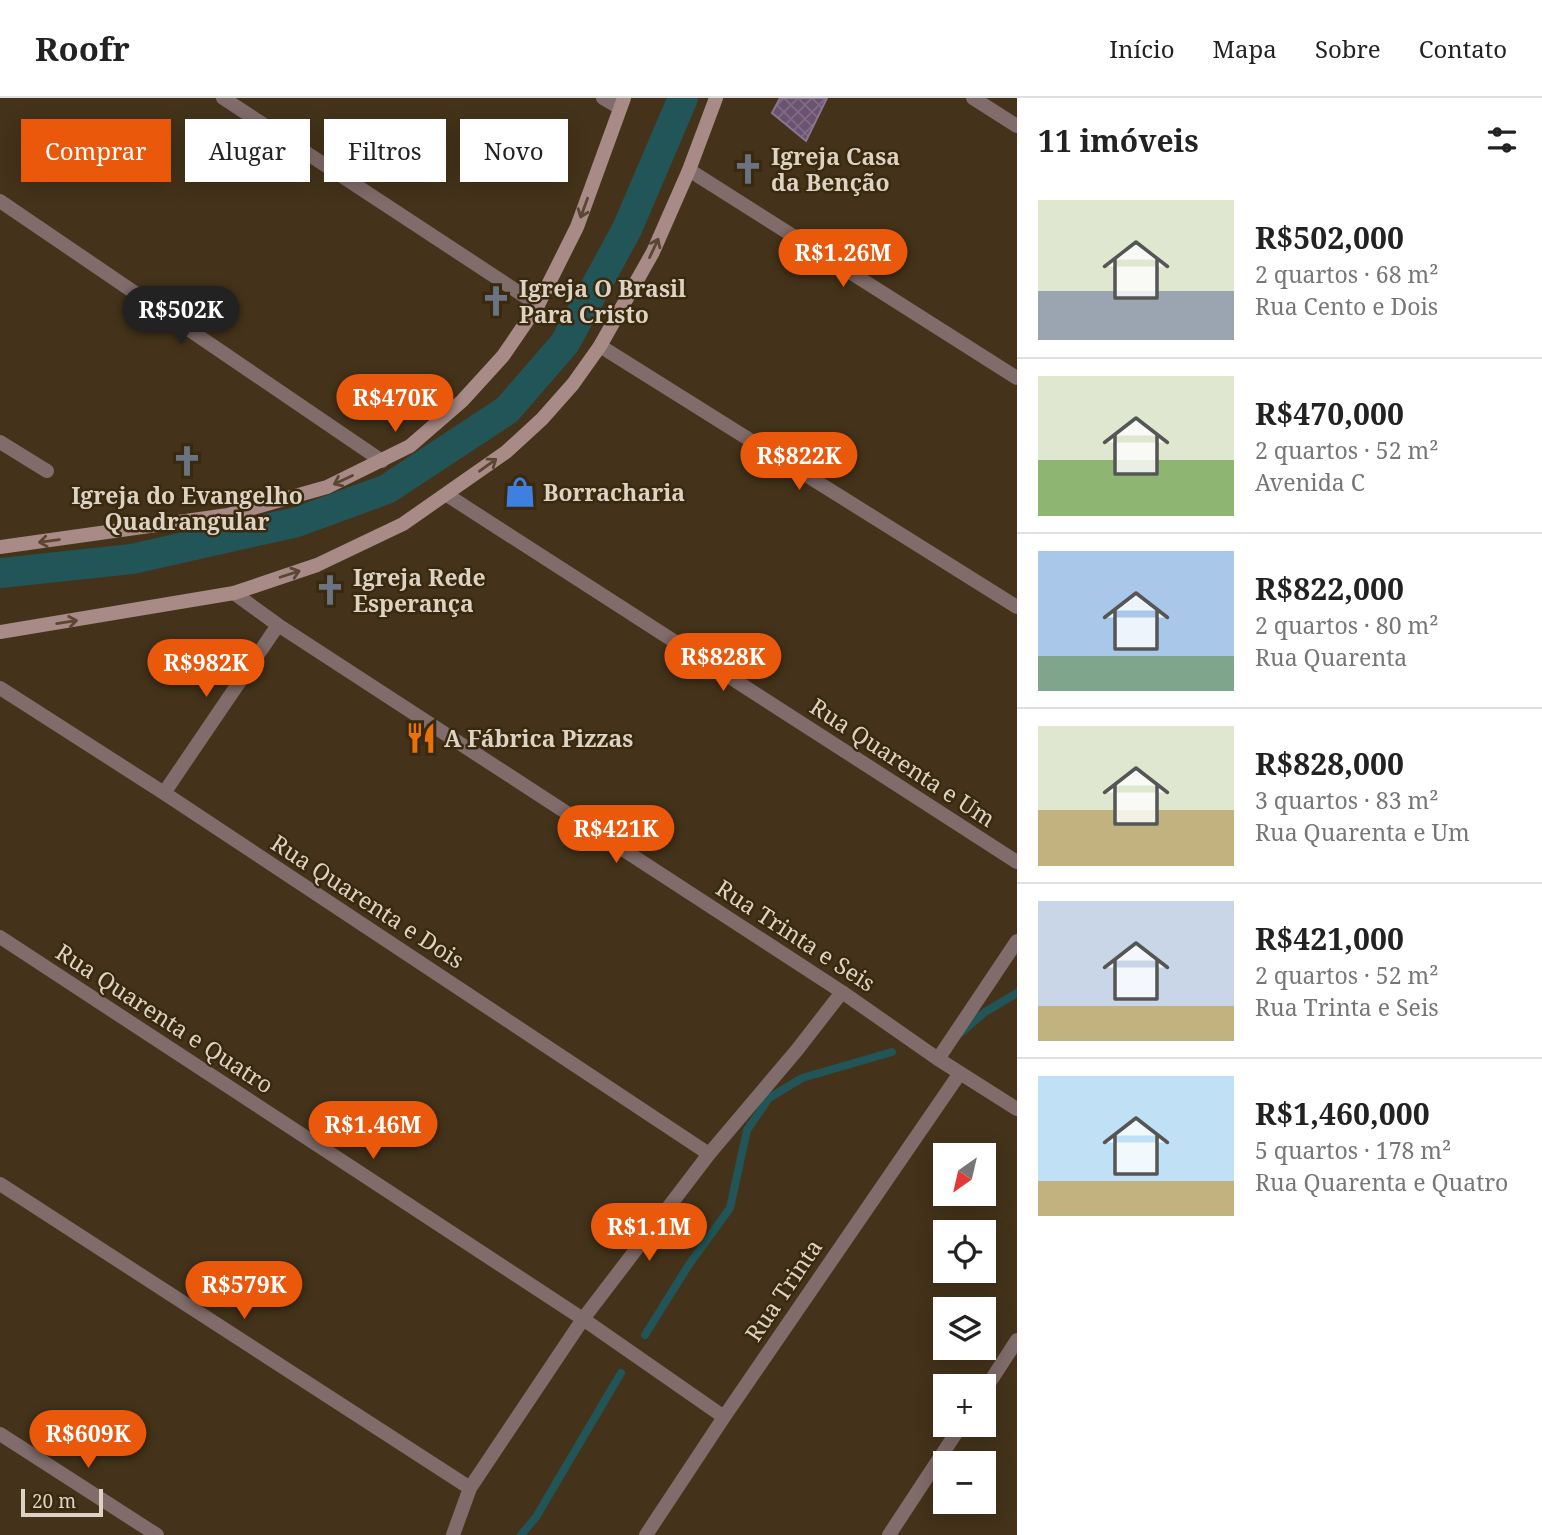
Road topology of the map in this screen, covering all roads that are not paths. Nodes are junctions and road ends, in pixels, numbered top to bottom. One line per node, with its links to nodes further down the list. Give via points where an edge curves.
1 (223, 98): 9 (street)
2 (603, 98): 5 (street)
3 (716, 98): 7 (main road)
4 (973, 98): 6 (street)
5 (622, 103): 9 (main road, one-way to 9, via 577,227)
6 (1017, 126)
7 (688, 170): 10 (main road, one-way to 7, via 653,252); 11 (street)
8 (0, 201): 13 (street)
9 (538, 305): 13 (main road, via 503,356 463,401 410,446)
10 (600, 346): 15 (main road, one-way to 10, via 542,419); 18 (street)
11 (1017, 378)
12 (0, 442): 14 (street)
13 (382, 461): 16 (main road, one-way to 16, via 327,487 228,514)
14 (47, 471)
15 (447, 495): 17 (main road, one-way to 15, via 317,565 403,524); 23 (street, Rua Quarenta e Um)
16 (0, 547)
17 (234, 593): 19 (street, Rua Trinta e Seis); 20 (main road, one-way to 17)
18 (1017, 607)
19 (278, 625): 22 (street); 26 (street, Rua Trinta e Seis)
20 (0, 632)
21 (0, 688): 22 (street, Rua Quarenta e Dois)
22 (164, 793): 30 (street, Rua Quarenta e Dois)
23 (1017, 862)
24 (0, 937): 32 (street, Rua Quarenta e Quatro)
25 (1017, 941): 27 (street)
26 (842, 992): 27 (street, Rua Trinta e Seis); 30 (street)
27 (938, 1059): 28 (street, Rua Trinta e Seis)
28 (960, 1073): 29 (street, Rua Trinta e Seis); 35 (street, Rua Trinta)
29 (1017, 1109)
30 (709, 1154): 32 (street)
31 (0, 1184): 38 (street)
32 (583, 1319): 35 (street, Rua Quarenta e Quatro); 38 (street)
33 (1017, 1340): 34 (street)
34 (995, 1374)
35 (724, 1417): 41 (street, Rua Trinta)
36 (0, 1434): 39 (street)
37 (953, 1437): 42 (street)
38 (470, 1488): 40 (street)
39 (157, 1535)
40 (453, 1535)
41 (646, 1535)
42 (889, 1535)

